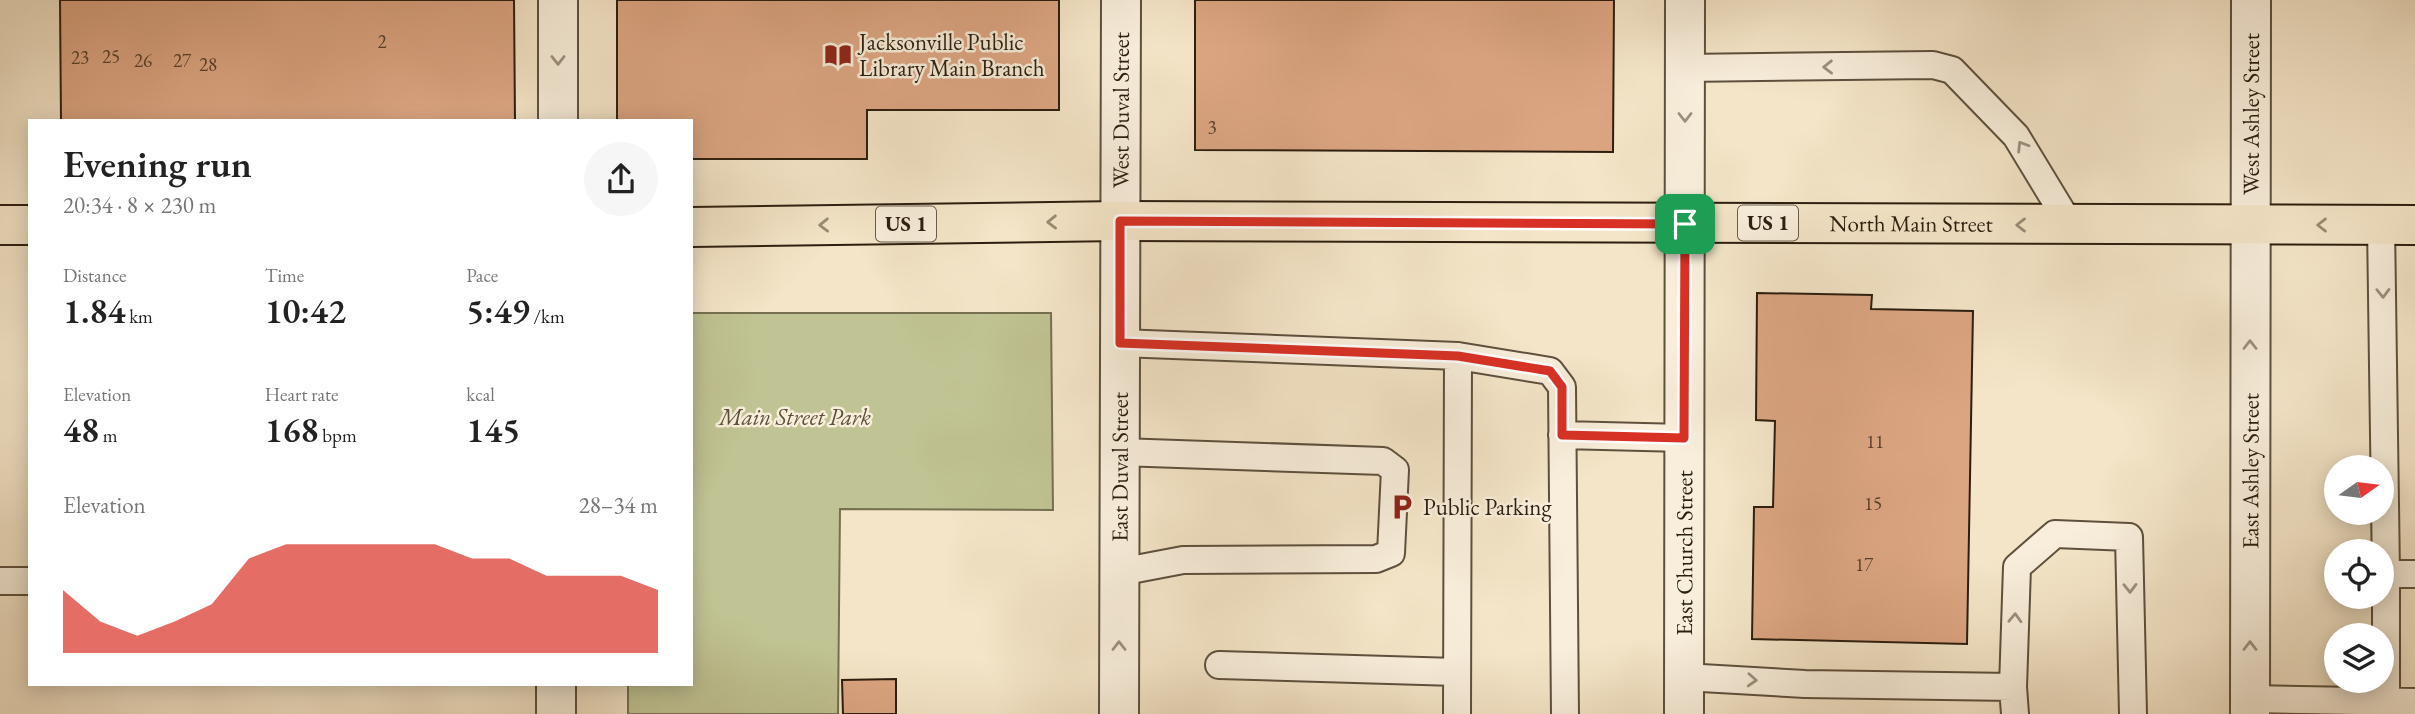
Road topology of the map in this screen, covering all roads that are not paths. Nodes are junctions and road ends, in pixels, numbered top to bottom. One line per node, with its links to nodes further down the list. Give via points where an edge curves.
1 (558, 0): 6 (street, one-way to 6)
2 (1121, 0): 7 (street, West Duval Street)
3 (1685, 0): 5 (street, East Church Street)
4 (2251, 0): 13 (street, West Ashley Street)
5 (1684, 68): 8 (street, East Church Street, one-way to 8); 11 (lane, one-way to 5, via 2016,136 1952,70 1933,65)
6 (558, 119)
7 (1120, 221): 8 (main road, North Main Street / US 1); 14 (main road, North Main Street / US 1, one-way to 14); 15 (street, East Duval Street)
8 (1685, 224): 11 (main road, North Main Street / US 1, one-way to 8); 18 (street, East Church Street)
9 (0, 225): 10 (main road)
10 (28, 225)
11 (2070, 225): 13 (main road, North Main Street / US 1)
12 (2398, 225): 13 (main road, North Main Street / US 1, one-way to 13); 20 (lane, one-way to 20)
13 (2250, 226): 33 (street, East Ashley Street, one-way to 13)
14 (693, 227)
15 (1120, 343): 16 (lane); 19 (street, East Duval Street)
16 (1458, 356): 17 (lane, via 1550,371 1562,387); 28 (lane)
17 (1562, 435): 18 (lane); 38 (lane)
18 (1684, 438): 29 (street, East Church Street)
19 (1120, 453): 21 (street, East Duval Street); 21 (lane, via 1383,461 1395,470 1391,553 1376,559 1183,560)
20 (2387, 539)
21 (1120, 572): 36 (street, East Duval Street, one-way to 21)
22 (2394, 574): 23 (lane)
23 (2415, 574)
24 (0, 581): 25 (lane)
25 (28, 581)
26 (2386, 609): 34 (lane)
27 (1219, 666): 28 (lane)
28 (1456, 672): 37 (lane)
29 (1684, 677): 31 (lane, one-way to 31); 39 (street, East Church Street)
30 (556, 686): 35 (street)
31 (2013, 687): 40 (lane); 41 (lane, one-way to 41, via 2017,567 2055,534 2129,537)
32 (2415, 702): 34 (lane)
33 (2250, 707): 34 (lane)
34 (2385, 708)
35 (556, 714)
36 (1119, 714)
37 (1457, 714)
38 (1565, 714)
39 (1684, 714)
40 (2015, 714)
41 (2133, 714)

